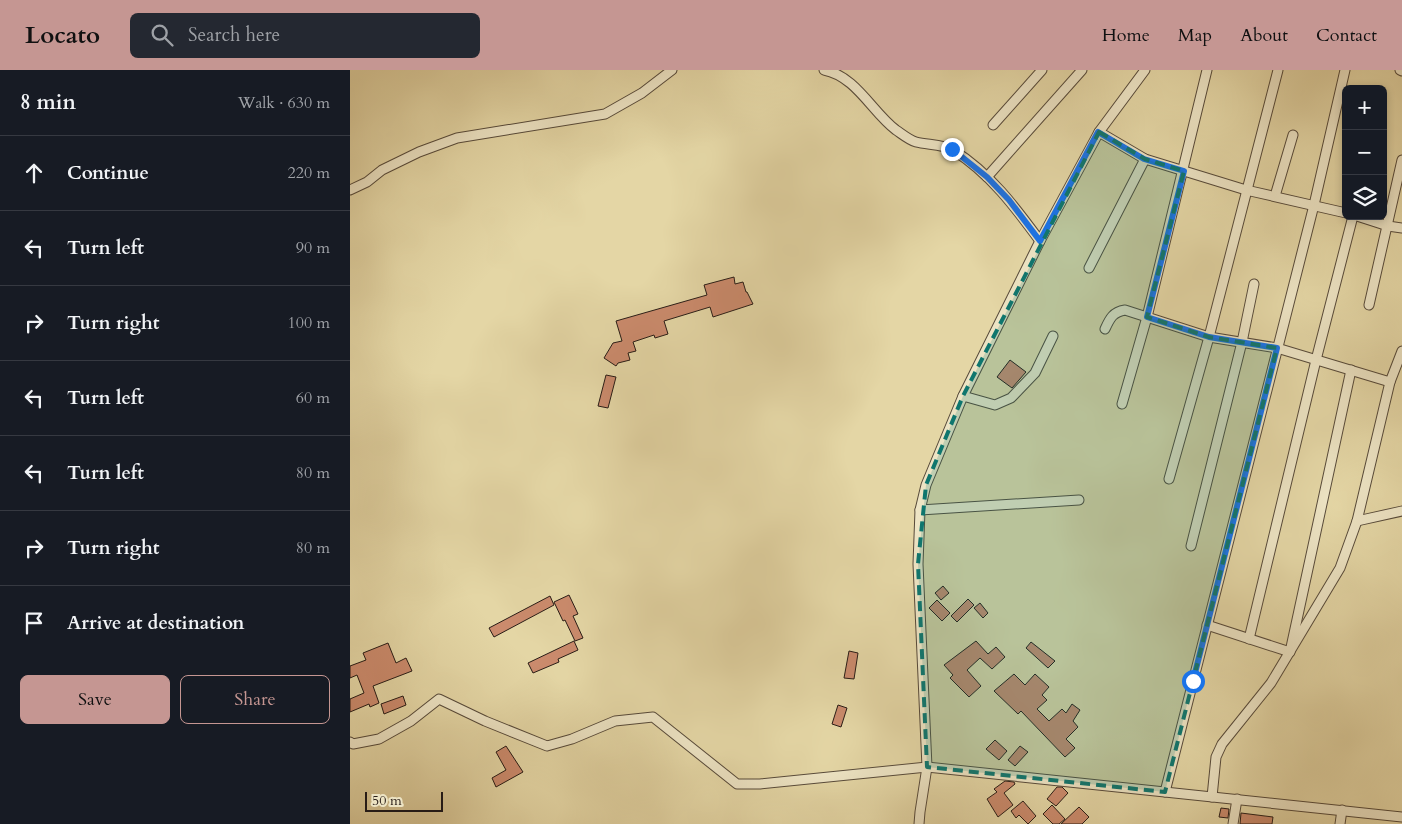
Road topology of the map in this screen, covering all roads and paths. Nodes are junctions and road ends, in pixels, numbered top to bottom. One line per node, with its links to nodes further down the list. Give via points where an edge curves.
1 (672, 70): 16 (street, via 606,114 457,138 419,152)
2 (824, 70): 15 (street, via 851,84 896,129 914,141 952,149)
3 (1042, 70): 9 (street)
4 (1082, 70): 15 (street)
5 (1146, 70): 10 (street)
6 (1207, 70): 14 (street)
7 (1278, 70): 17 (street)
8 (1345, 70): 19 (street)
9 (993, 126)
10 (1098, 132): 12 (street); 25 (street)
11 (1293, 135): 18 (street)
12 (1144, 159): 14 (street); 26 (street)
13 (1402, 160): 23 (street)
14 (1184, 171): 17 (street); 29 (street)
15 (987, 177): 25 (street)
16 (350, 190)
17 (1246, 190): 18 (street); 32 (street)
18 (1275, 196): 19 (street)
19 (1314, 205): 20 (street); 34 (street)
20 (1342, 212)
21 (1352, 220): 36 (street)
22 (1369, 220): 23 (street)
23 (1388, 226): 24 (street); 28 (street)
24 (1402, 228)
25 (1040, 241): 39 (street)
26 (1089, 268)
27 (1254, 284): 33 (street)
28 (1368, 305)
29 (1147, 317): 30 (street, via 1119,311 1112,315); 32 (street); 40 (street)
30 (1105, 329)
31 (1053, 336): 39 (street, via 1035,373 1010,398 996,405)
32 (1209, 337): 33 (street); 41 (street)
33 (1242, 342): 34 (street); 46 (street)
34 (1277, 348): 36 (street); 47 (street)
35 (1402, 351): 38 (street)
36 (1316, 360): 37 (street); 48 (street)
37 (1350, 370): 38 (street); 49 (street)
38 (1390, 382): 45 (street)
39 (963, 396): 43 (street, via 926,485)
40 (1122, 404)
41 (1169, 479)
42 (1079, 500): 43 (street)
43 (920, 510): 51 (street, via 918,564)
44 (1402, 511): 45 (street)
45 (1357, 521): 49 (street, via 1340,568)
46 (1191, 546)
47 (1207, 625): 48 (street); 52 (street)
48 (1250, 639): 49 (street)
49 (1290, 652): 53 (street, via 1271,683 1222,744 1216,757)
50 (350, 742): 51 (street, via 379,739 439,700 547,746 615,721 653,717 737,784)
51 (927, 767): 52 (street); 57 (street)
52 (1165, 792): 53 (street)
53 (1212, 797): 54 (street)
54 (1237, 799): 55 (street); 58 (street)
55 (1342, 810): 56 (street); 59 (street)
56 (1402, 817)
57 (919, 824)
58 (1233, 824)
59 (1340, 824)

